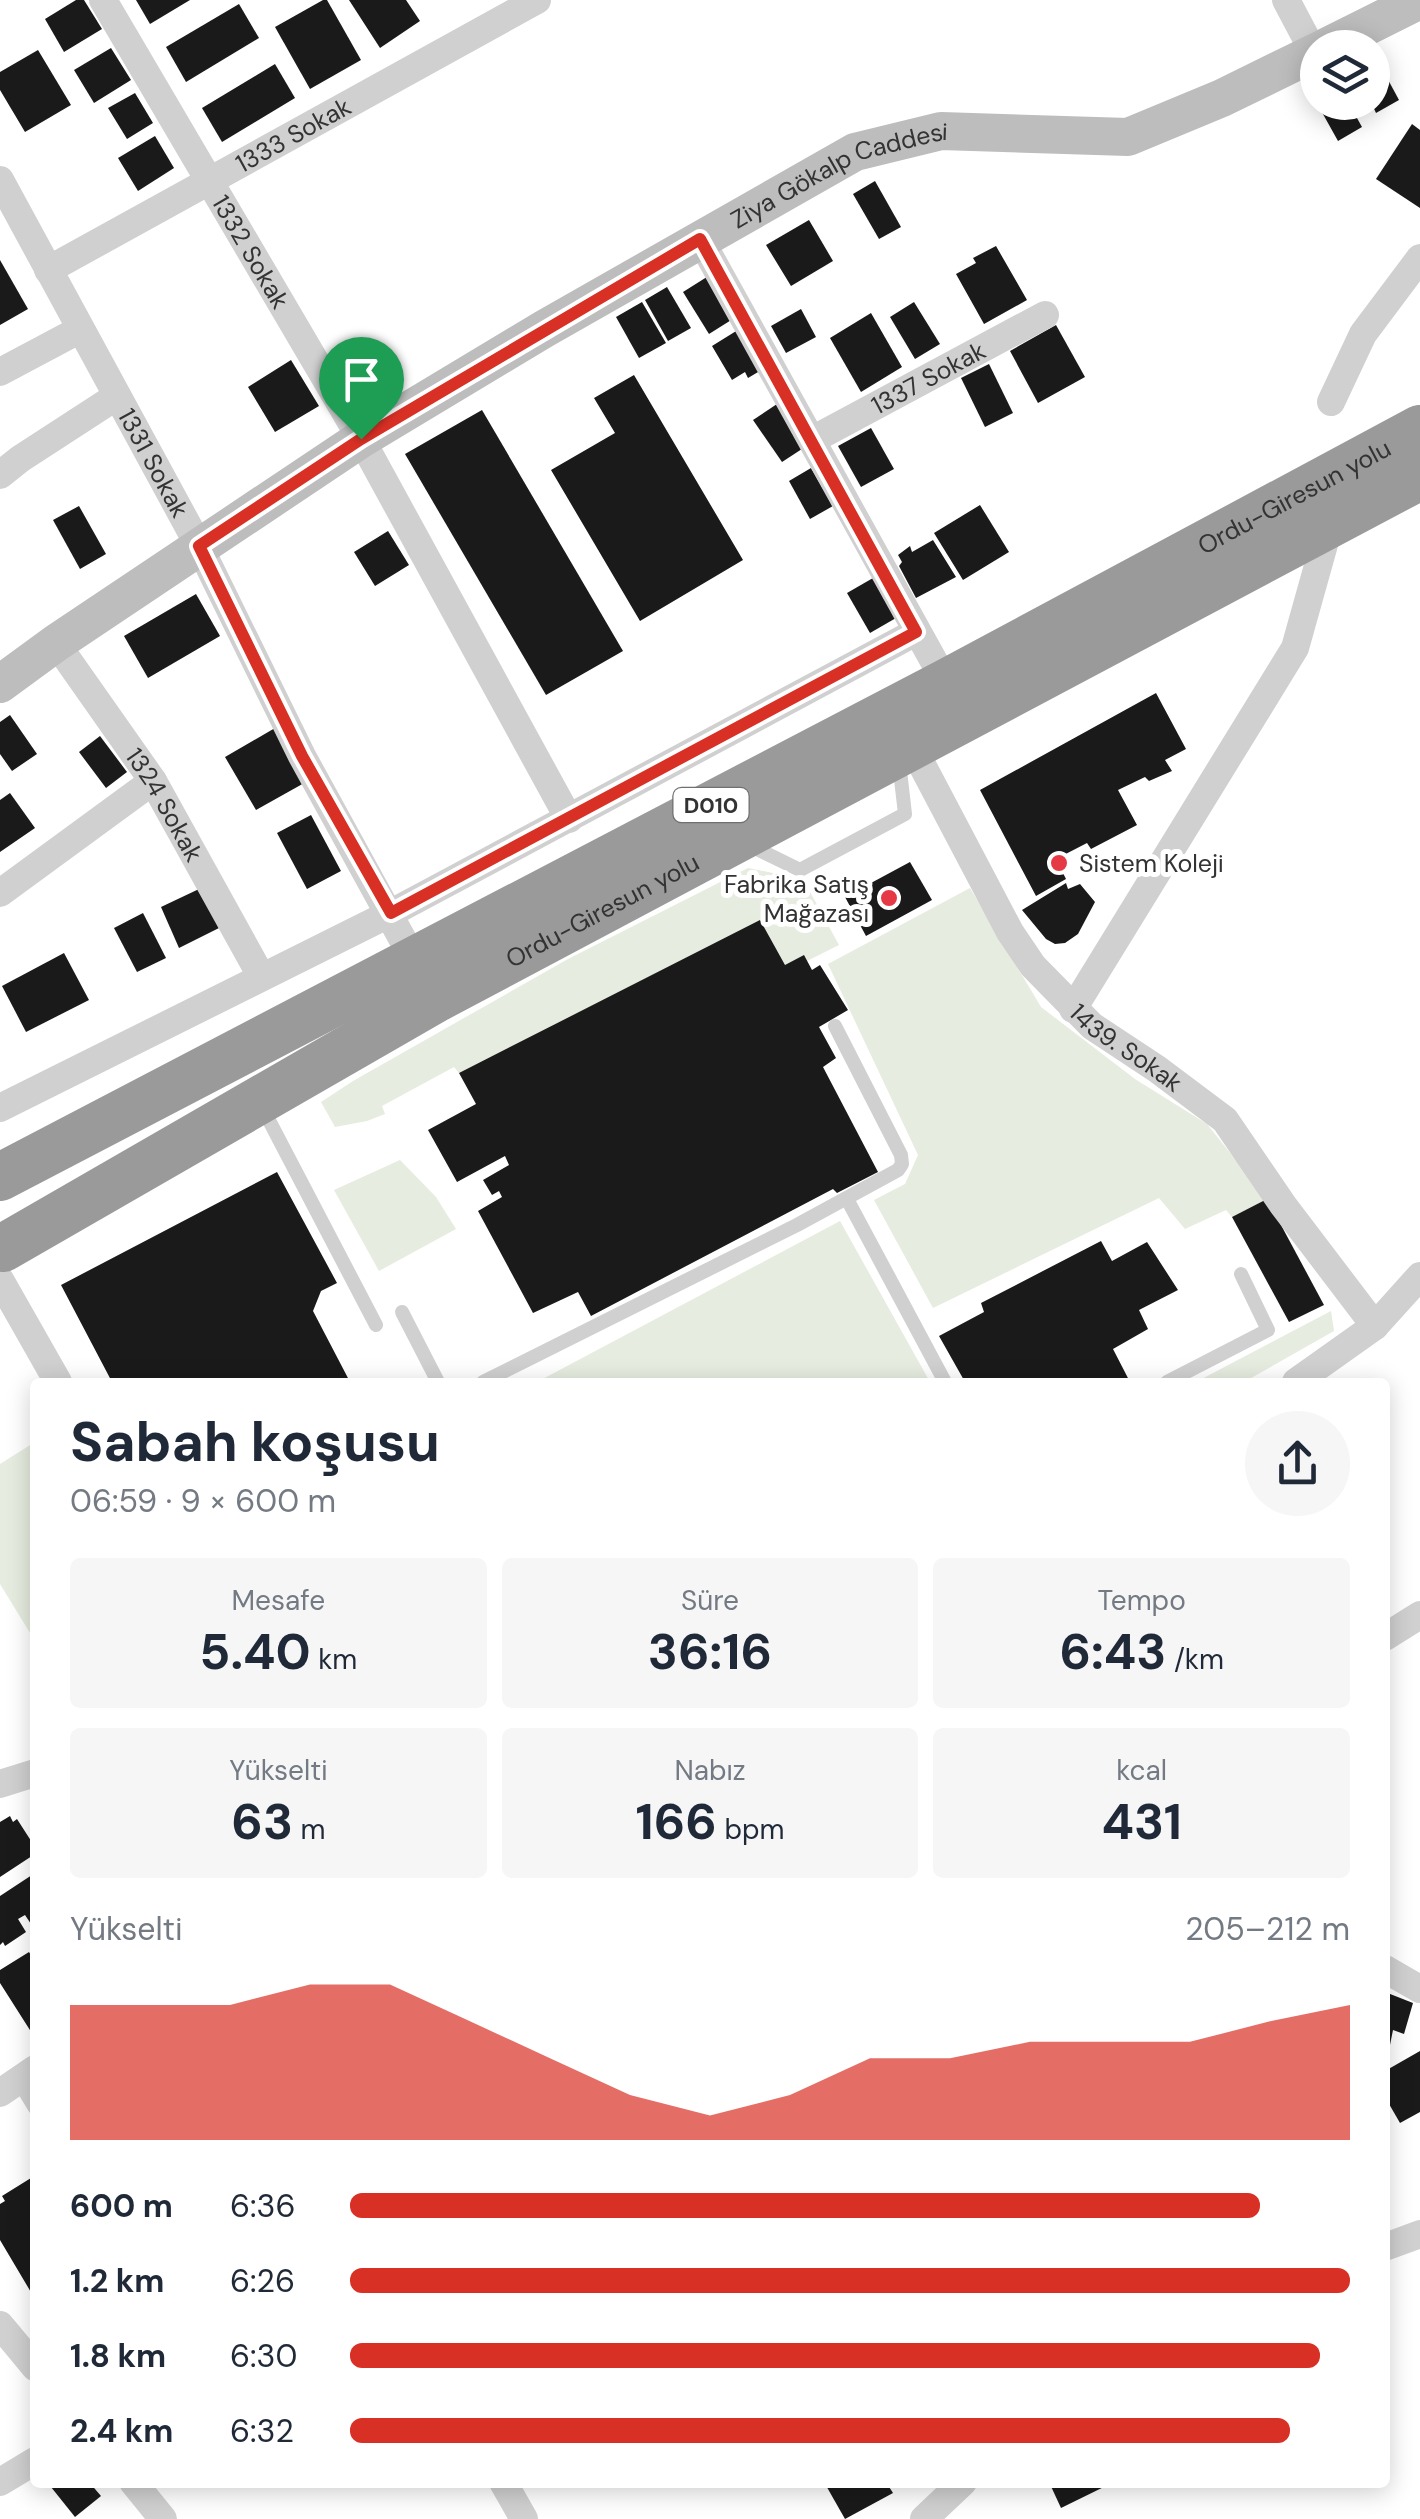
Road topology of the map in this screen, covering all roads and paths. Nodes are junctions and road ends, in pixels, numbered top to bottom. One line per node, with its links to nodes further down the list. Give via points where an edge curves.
1 (103, 0): 9 (street, 1332 Sokak)
2 (537, 0): 9 (street, 1333 Sokak)
3 (1286, 0): 5 (street)
4 (1420, 0): 6 (street, Ziya Gökalp Caddesi)
5 (1306, 30)
6 (1359, 30)
7 (1300, 59): 10 (street, Ziya Gökalp Caddesi, via 1128,137 941,131 855,152)
8 (0, 180): 12 (street, 1331 Sokak)
9 (210, 183): 12 (street, 1333 Sokak); 19 (street, 1332 Sokak)
10 (700, 239): 19 (street, Ziya Gökalp Caddesi); 20 (street)
11 (1420, 258): 17 (street, via 1363,334)
12 (48, 270): 14 (street, 1331 Sokak)
13 (1045, 315): 20 (street, 1337 Sokak)
14 (79, 330): 15 (street); 16 (street, 1331 Sokak)
15 (0, 372)
16 (117, 396): 21 (street); 24 (street, 1331 Sokak)
17 (1330, 402)
18 (1420, 429): 28 (highway, Ordu-Giresun yolu / D010)
19 (361, 439): 24 (street, Ziya Gökalp Caddesi); 31 (street, 1332 Sokak)
20 (812, 440): 25 (street)
21 (0, 475)
22 (1420, 476): 23 (highway, Ordu-Giresun yolu / D010)
23 (1330, 523): 29 (highway, Ordu-Giresun yolu / D010); 36 (street, via 1295,648)
24 (199, 546): 26 (street, Ziya Gökalp Caddesi); 33 (street, 1331 Sokak, via 302,756)
25 (916, 632): 28 (street); 31 (street)
26 (56, 643): 27 (street, Ziya Gökalp Caddesi); 30 (street, 1324 Sokak)
27 (0, 684)
28 (946, 684): 34 (highway, Ordu-Giresun yolu / D010)
29 (904, 747): 36 (street, 1439. Sokak, via 1010,932); 38 (highway, Ordu-Giresun yolu / D010)
30 (152, 781): 32 (street); 35 (street, 1324 Sokak)
31 (569, 819): 33 (street)
32 (0, 893)
33 (391, 913): 34 (street, 1331 Sokak); 35 (street)
34 (414, 960): 40 (highway, Ordu-Giresun yolu / D010)
35 (261, 976): 39 (street)
36 (1073, 1009): 47 (street, 1439. Sokak, via 1225,1120)
37 (836, 1026): 41 (lane, via 902,1164)
38 (259, 1100): 42 (highway, Ordu-Giresun yolu / D010); 46 (lane)
39 (0, 1108)
40 (0, 1177): 42 (highway, via 18,1211)
41 (847, 1199): 50 (lane); 51 (lane)
42 (1, 1259): 48 (street)
43 (1241, 1274): 52 (lane, via 1268,1330)
44 (1420, 1276): 47 (street)
45 (402, 1312): 49 (lane)
46 (376, 1325)
47 (1375, 1326): 53 (street)
48 (56, 1378)
49 (436, 1378)
50 (491, 1378)
51 (944, 1378)
52 (1175, 1378)
53 (1302, 1378)
54 (1420, 1615): 55 (street)
55 (1390, 1634)
56 (30, 1775): 57 (street)
57 (0, 1784)
58 (1390, 1972): 59 (street)
59 (1420, 1990)
60 (1420, 2234): 61 (street)
61 (1390, 2245)
62 (0, 2325): 63 (street)
63 (30, 2360)
64 (30, 2464): 65 (street)
65 (0, 2482)
66 (138, 2488): 69 (street)
67 (507, 2488): 70 (street)
68 (957, 2488): 71 (street)
69 (163, 2519)
70 (524, 2519)
71 (924, 2519)

